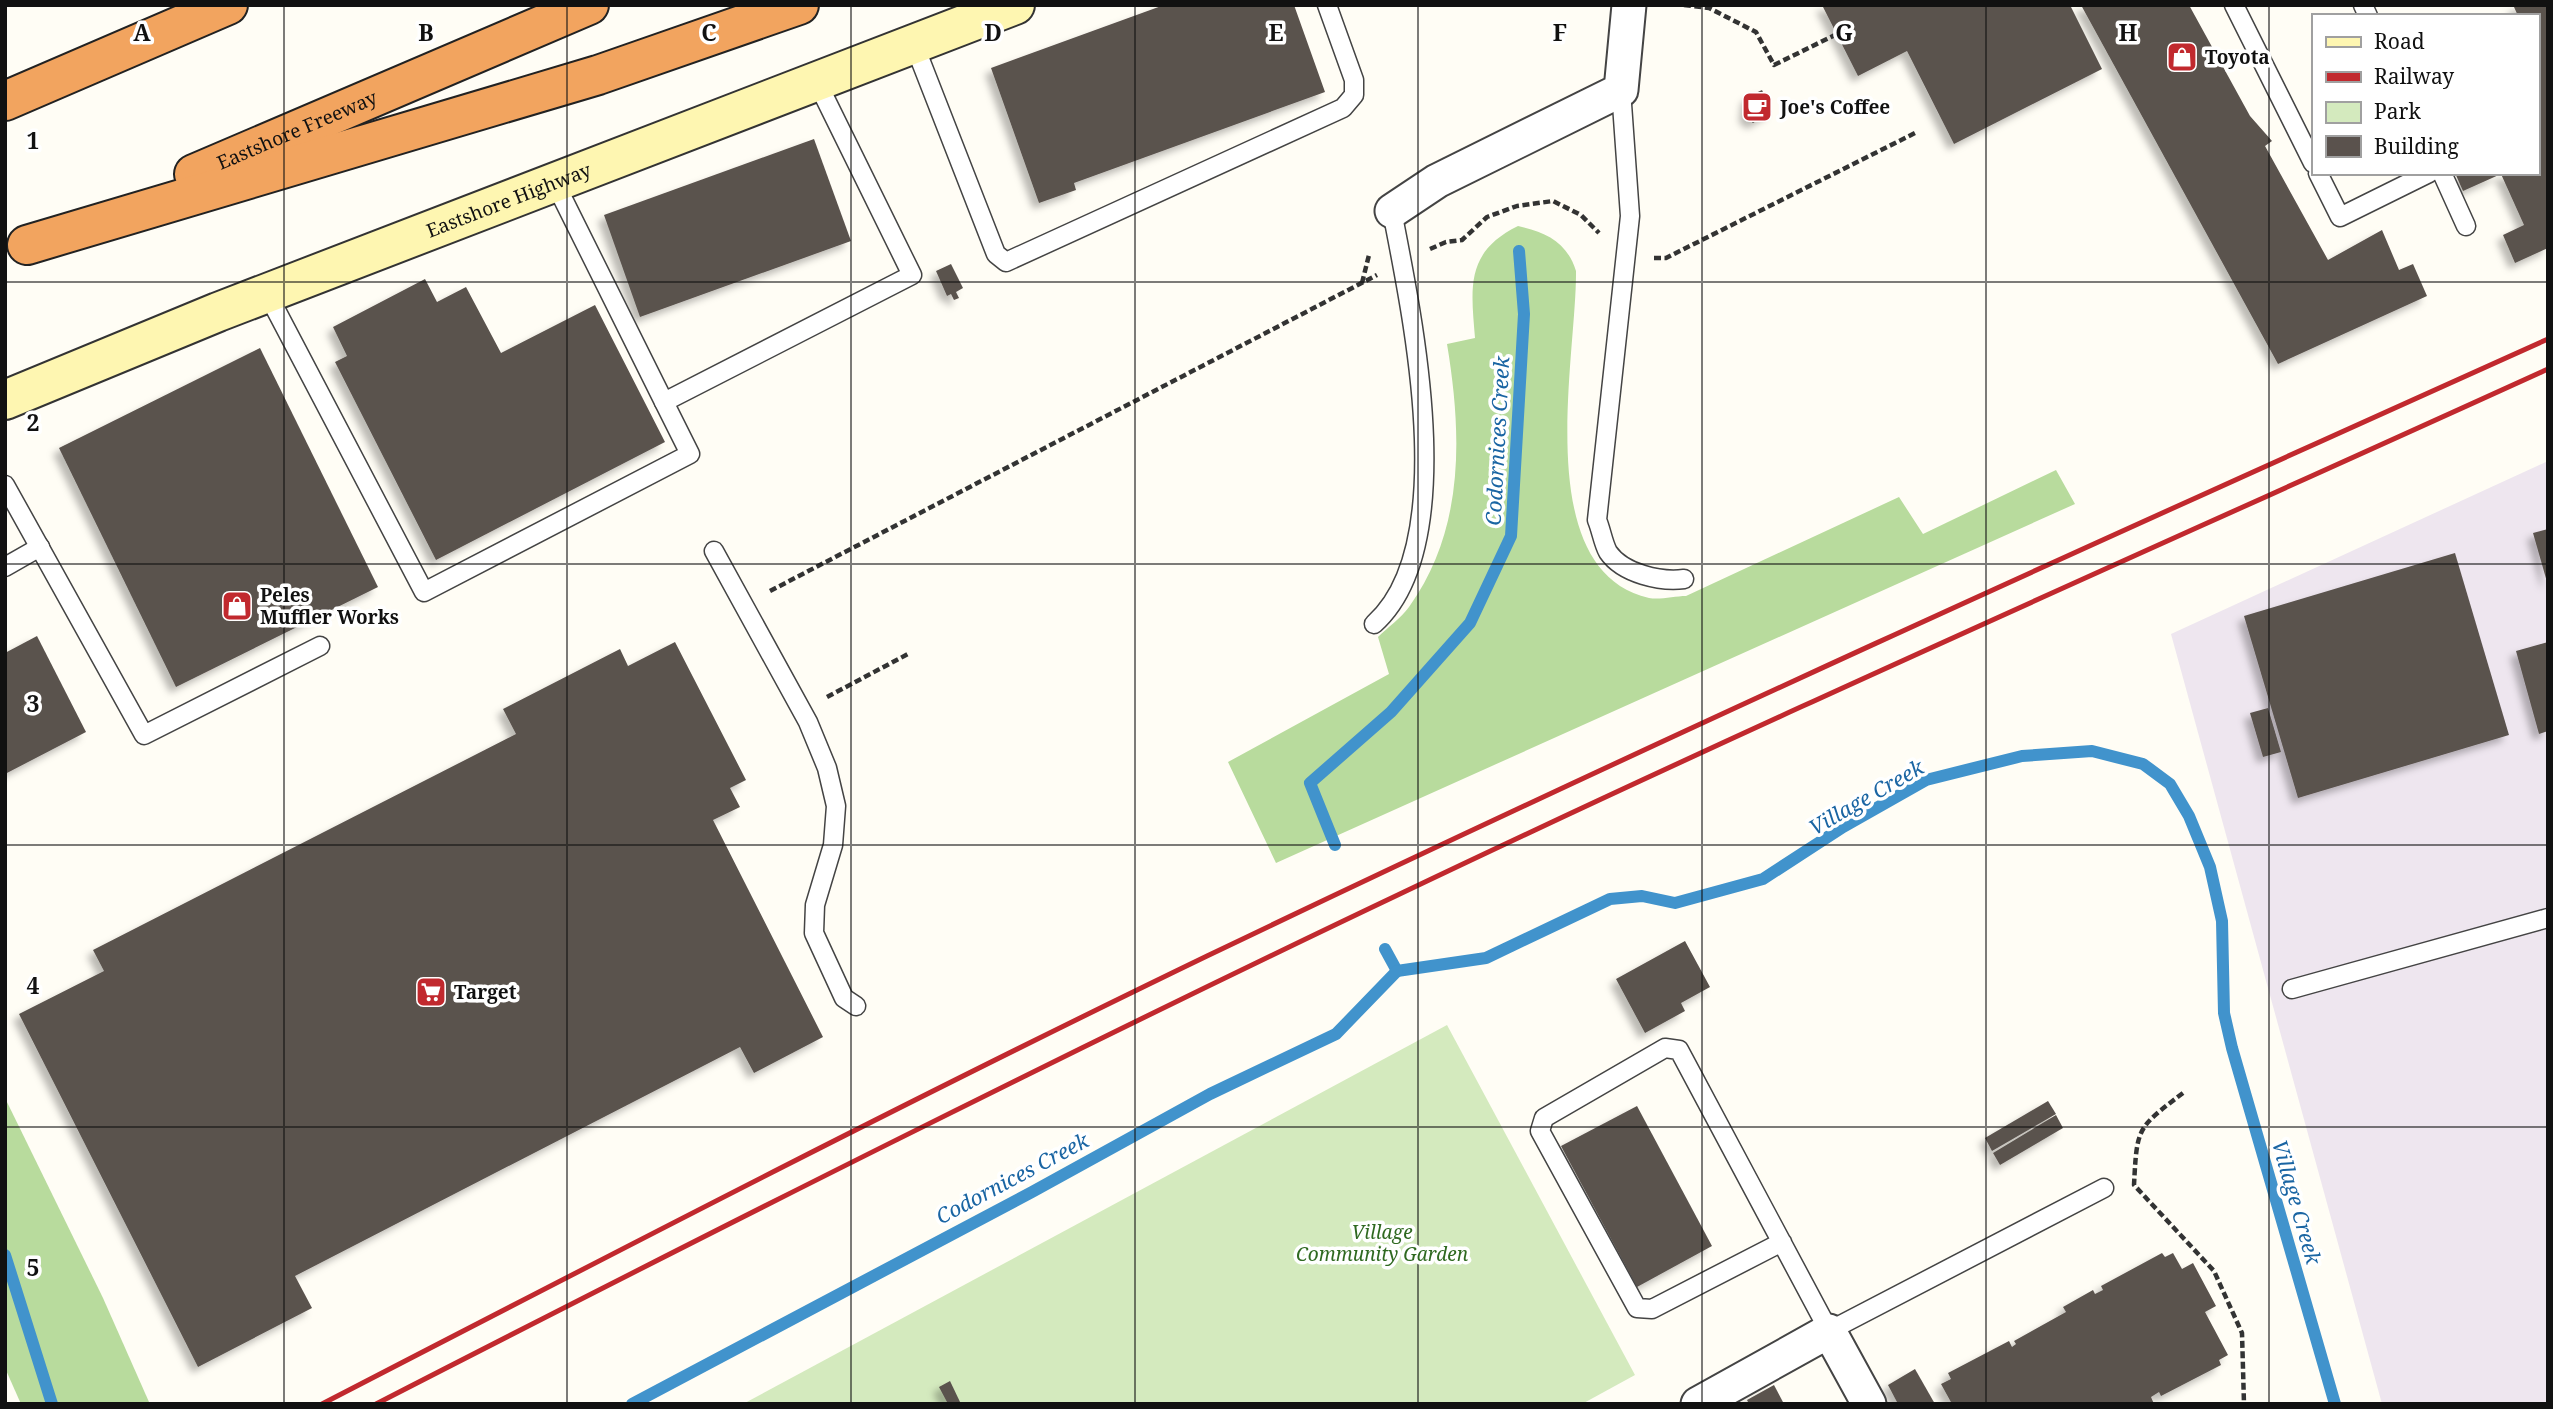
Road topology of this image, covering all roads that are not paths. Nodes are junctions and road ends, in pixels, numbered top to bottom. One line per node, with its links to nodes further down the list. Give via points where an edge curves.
1 (228, 5): 11 (highway)
2 (589, 5): 19 (highway, Eastshore Freeway)
3 (799, 5): 19 (highway, via 585,79)
4 (1015, 5): 8 (street, Eastshore Highway)
5 (1327, 5): 8 (lane, via 1354,80 1354,95 1343,108 1006,262 996,254)
6 (1629, 5): 10 (street)
7 (2234, 5): 12 (lane)
8 (914, 44): 9 (street, Eastshore Highway)
9 (817, 82): 16 (street, Eastshore Highway); 22 (lane, via 912,275)
10 (1621, 90): 17 (street, via 1437,181); 27 (lane, via 1630,216 1597,520 1609,552 1625,565 1665,582)
11 (5, 101)
12 (2312, 161)
13 (2319, 175): 14 (lane, via 2340,217)
14 (2425, 175)
15 (2443, 175): 18 (lane)
16 (555, 183): 20 (street, Eastshore Highway); 22 (lane)
17 (1392, 211): 28 (lane, via 1412,328 1425,461 1412,566 1392,607)
18 (2466, 226)
19 (16, 249)
20 (267, 293): 21 (street, Eastshore Highway); 22 (lane, via 424,592 690,454)
21 (5, 400)
22 (664, 402)
23 (5, 485): 24 (lane)
24 (40, 547): 26 (lane); 29 (lane, via 144,735)
25 (713, 551): 32 (lane, via 808,722 827,768 836,806 832,845 815,905 814,933 844,998)
26 (5, 567)
27 (1684, 579)
28 (1374, 624)
29 (320, 646)
30 (2548, 918): 31 (lane)
31 (2292, 989)
32 (856, 1006)
33 (2104, 1188): 35 (lane)
34 (1782, 1242): 34 (lane, via 1679,1050 1665,1048 1544,1118 1541,1131 1637,1308 1652,1309); 35 (lane)
35 (1829, 1331): 36 (street); 37 (street)
36 (1698, 1404)
37 (1869, 1404)

